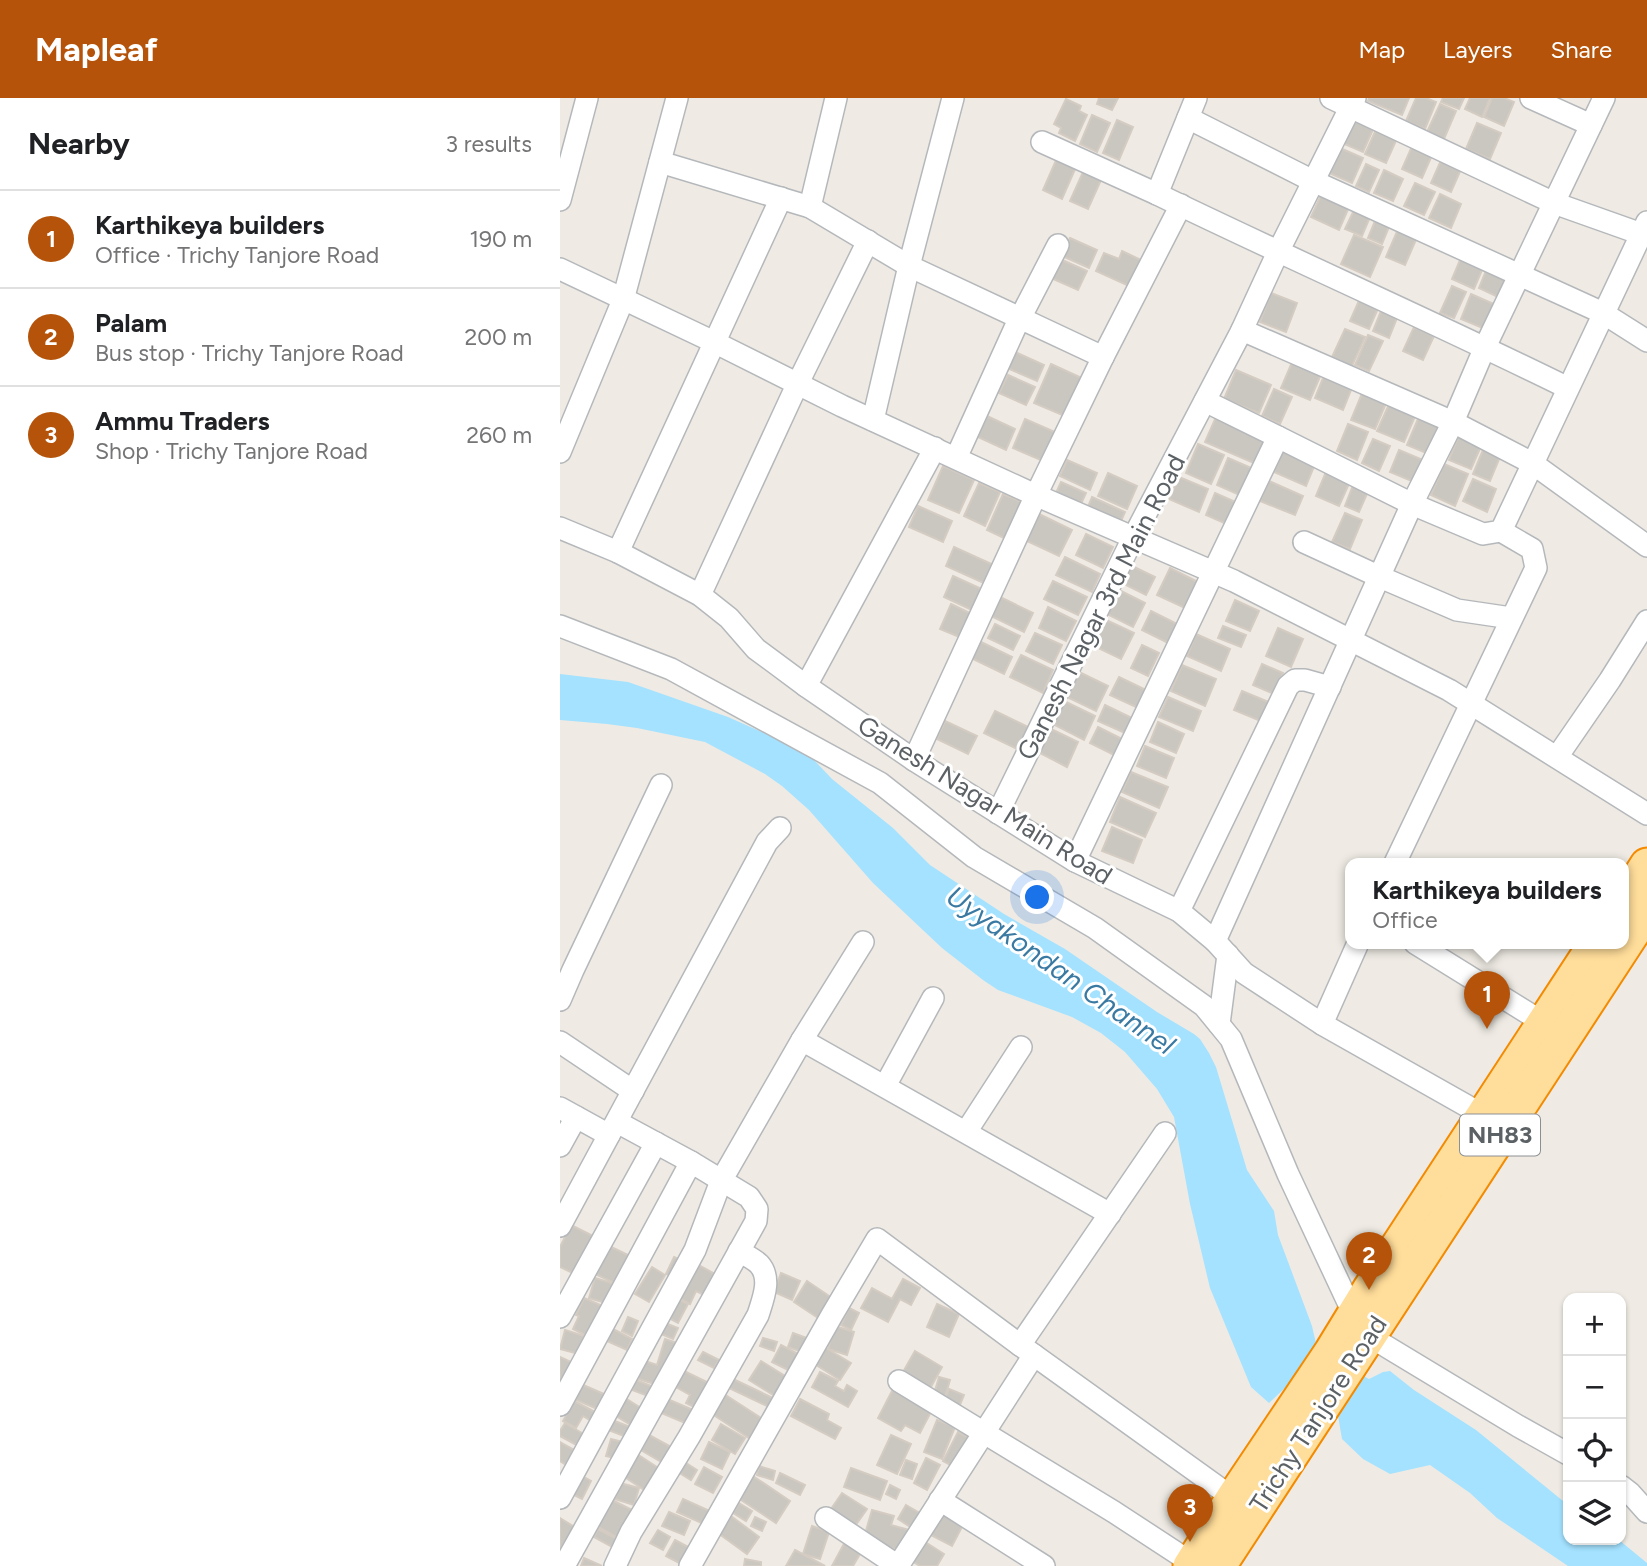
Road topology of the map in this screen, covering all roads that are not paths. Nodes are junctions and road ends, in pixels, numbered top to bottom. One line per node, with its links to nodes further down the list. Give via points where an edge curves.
1 (587, 98): 15 (street)
2 (677, 98): 11 (street)
3 (836, 98): 18 (street)
4 (953, 98): 23 (street)
5 (1531, 98): 9 (street)
6 (1604, 98): 9 (street)
7 (1346, 101): 12 (street, Ganesh Nagar 3rd Main Road); 16 (street)
8 (1192, 104): 12 (street); 13 (street)
9 (1591, 125): 16 (street)
10 (1042, 142): 13 (street)
11 (660, 162): 14 (street); 26 (street)
12 (1314, 181): 22 (street, Ganesh Nagar 3rd Main Road); 25 (street)
13 (1157, 194): 17 (street)
14 (781, 198): 18 (street); 31 (street)
15 (560, 200)
16 (1554, 203): 19 (street); 25 (street)
17 (1181, 205): 22 (street); 33 (street)
18 (810, 207): 20 (street)
19 (1645, 231): 27 (street)
20 (868, 241): 23 (street); 34 (street)
21 (1058, 245): 28 (street)
22 (1278, 252): 29 (street, Ganesh Nagar 3rd Main Road); 32 (street)
23 (909, 266): 28 (street); 37 (street)
24 (560, 269): 26 (street)
25 (1519, 275): 27 (street); 32 (street)
26 (623, 300): 31 (street); 41 (street)
27 (1603, 313): 30 (street); 35 (street)
28 (1021, 317): 33 (street); 42 (street)
29 (1242, 330): 36 (street, Ganesh Nagar 3rd Main Road); 38 (street)
30 (1647, 341)
31 (714, 342): 34 (street); 51 (street)
32 (1485, 347): 35 (street); 38 (street)
33 (1103, 356): 44 (street)
34 (797, 385): 37 (street); 54 (street)
35 (1568, 388): 43 (street)
36 (1205, 401): 39 (street); 48 (street, Ganesh Nagar 3rd Main Road)
37 (873, 420): 40 (street)
38 (1453, 422): 43 (street); 45 (street)
39 (1278, 437): 45 (street); 52 (street)
40 (935, 448): 42 (street); 59 (street)
41 (560, 452)
42 (956, 458): 44 (street)
43 (1532, 463): 47 (street); 50 (street)
44 (1036, 495): 48 (street); 63 (street)
45 (1412, 503): 47 (street, via 1483,534); 53 (street)
46 (560, 528): 51 (street, Ganesh Nagar Main Road)
47 (1501, 531): 55 (street, via 1532,549 1536,568)
48 (1133, 538): 52 (street); 65 (street, Ganesh Nagar 3rd Main Road)
49 (1304, 542): 53 (street)
50 (1647, 546)
51 (618, 552): 54 (street, Ganesh Nagar Main Road)
52 (1213, 572): 58 (street); 69 (street)
53 (1380, 577): 55 (street, via 1457,610); 58 (street)
54 (700, 595): 59 (street, Ganesh Nagar Main Road, via 729,618 756,649)
55 (1511, 618): 61 (street)
56 (1647, 621): 62 (street)
57 (560, 626): 84 (street, via 671,669 880,783 974,857 1095,928 1204,1006)
58 (1351, 640): 60 (street); 61 (street)
59 (806, 687): 63 (street, Ganesh Nagar Main Road)
60 (1330, 687): 72 (street, via 1295,680 1289,687); 76 (street)
61 (1471, 704): 62 (street); 68 (street)
62 (1557, 757): 66 (street)
63 (914, 760): 65 (street, Ganesh Nagar Main Road)
64 (661, 785): 82 (street)
65 (998, 813): 69 (street, Ganesh Nagar Main Road)
66 (1647, 814)
67 (780, 828): 90 (street, via 768,842)
68 (1397, 858)
69 (1075, 861): 72 (street, Ganesh Nagar Main Road)
70 (1647, 865): 71 (highway)
71 (1629, 892)
72 (1179, 911): 76 (street, Ganesh Nagar Main Road)
73 (1647, 911): 74 (highway, Trichy Tanjore Road / NH83)
74 (1629, 937)
75 (863, 942): 86 (street)
76 (1222, 948): 84 (street); 85 (street, Ganesh Nagar Main Road, via 1244,973)
77 (1355, 949): 85 (street)
78 (1425, 949): 83 (street)
79 (1592, 949): 83 (highway, Trichy Tanjore Road / NH83)
80 (1621, 949): 104 (highway, Trichy Tanjore Road / NH83)
81 (933, 998): 89 (street)
82 (560, 1000)
83 (1544, 1023): 92 (highway, Trichy Tanjore Road / NH83)
84 (1219, 1024): 104 (street, via 1231,1039)
85 (1322, 1024): 92 (street, Ganesh Nagar Main Road)
86 (802, 1040): 89 (street); 99 (street)
87 (560, 1044): 90 (street)
88 (1021, 1047): 94 (street)
89 (885, 1086): 94 (street)
90 (634, 1091): 93 (street)
91 (568, 1113): 93 (street); 97 (street)
92 (1483, 1115): 104 (highway, Trichy Tanjore Road / NH83)
93 (613, 1129): 96 (street); 101 (street)
94 (966, 1132): 100 (street)
95 (1165, 1133): 100 (street)
96 (656, 1143): 98 (street); 103 (street)
97 (560, 1146)
98 (691, 1162): 99 (street); 107 (street)
99 (721, 1181): 102 (street, via 749,1198 757,1209 756,1221); 112 (street, via 695,1250)
100 (1110, 1214): 105 (street)
101 (560, 1226)
102 (739, 1251): 116 (street); 120 (street, via 759,1265 766,1278 758,1315)
103 (560, 1317)
104 (1352, 1341): 108 (highway, Trichy Tanjore Road / NH83); 110 (street)
105 (1027, 1350): 109 (street); 113 (street); 121 (street, via 877,1239)
106 (899, 1381): 109 (street)
107 (560, 1405)
108 (1304, 1412): 113 (highway, Trichy Tanjore Road / NH83); 118 (highway, Trichy Tanjore Road / NH83)
109 (983, 1432): 114 (street); 118 (street)
110 (1563, 1451)
111 (1626, 1490): 115 (street)
112 (561, 1494): 116 (street)
113 (1233, 1498): 118 (highway, Trichy Tanjore Road / NH83)
114 (940, 1500): 122 (street); 123 (street)
115 (1647, 1512)
116 (594, 1513): 119 (street)
117 (826, 1518): 122 (street)
118 (1200, 1565)
119 (564, 1566)
120 (615, 1566)
121 (690, 1566)
122 (898, 1566)
123 (1044, 1566)

